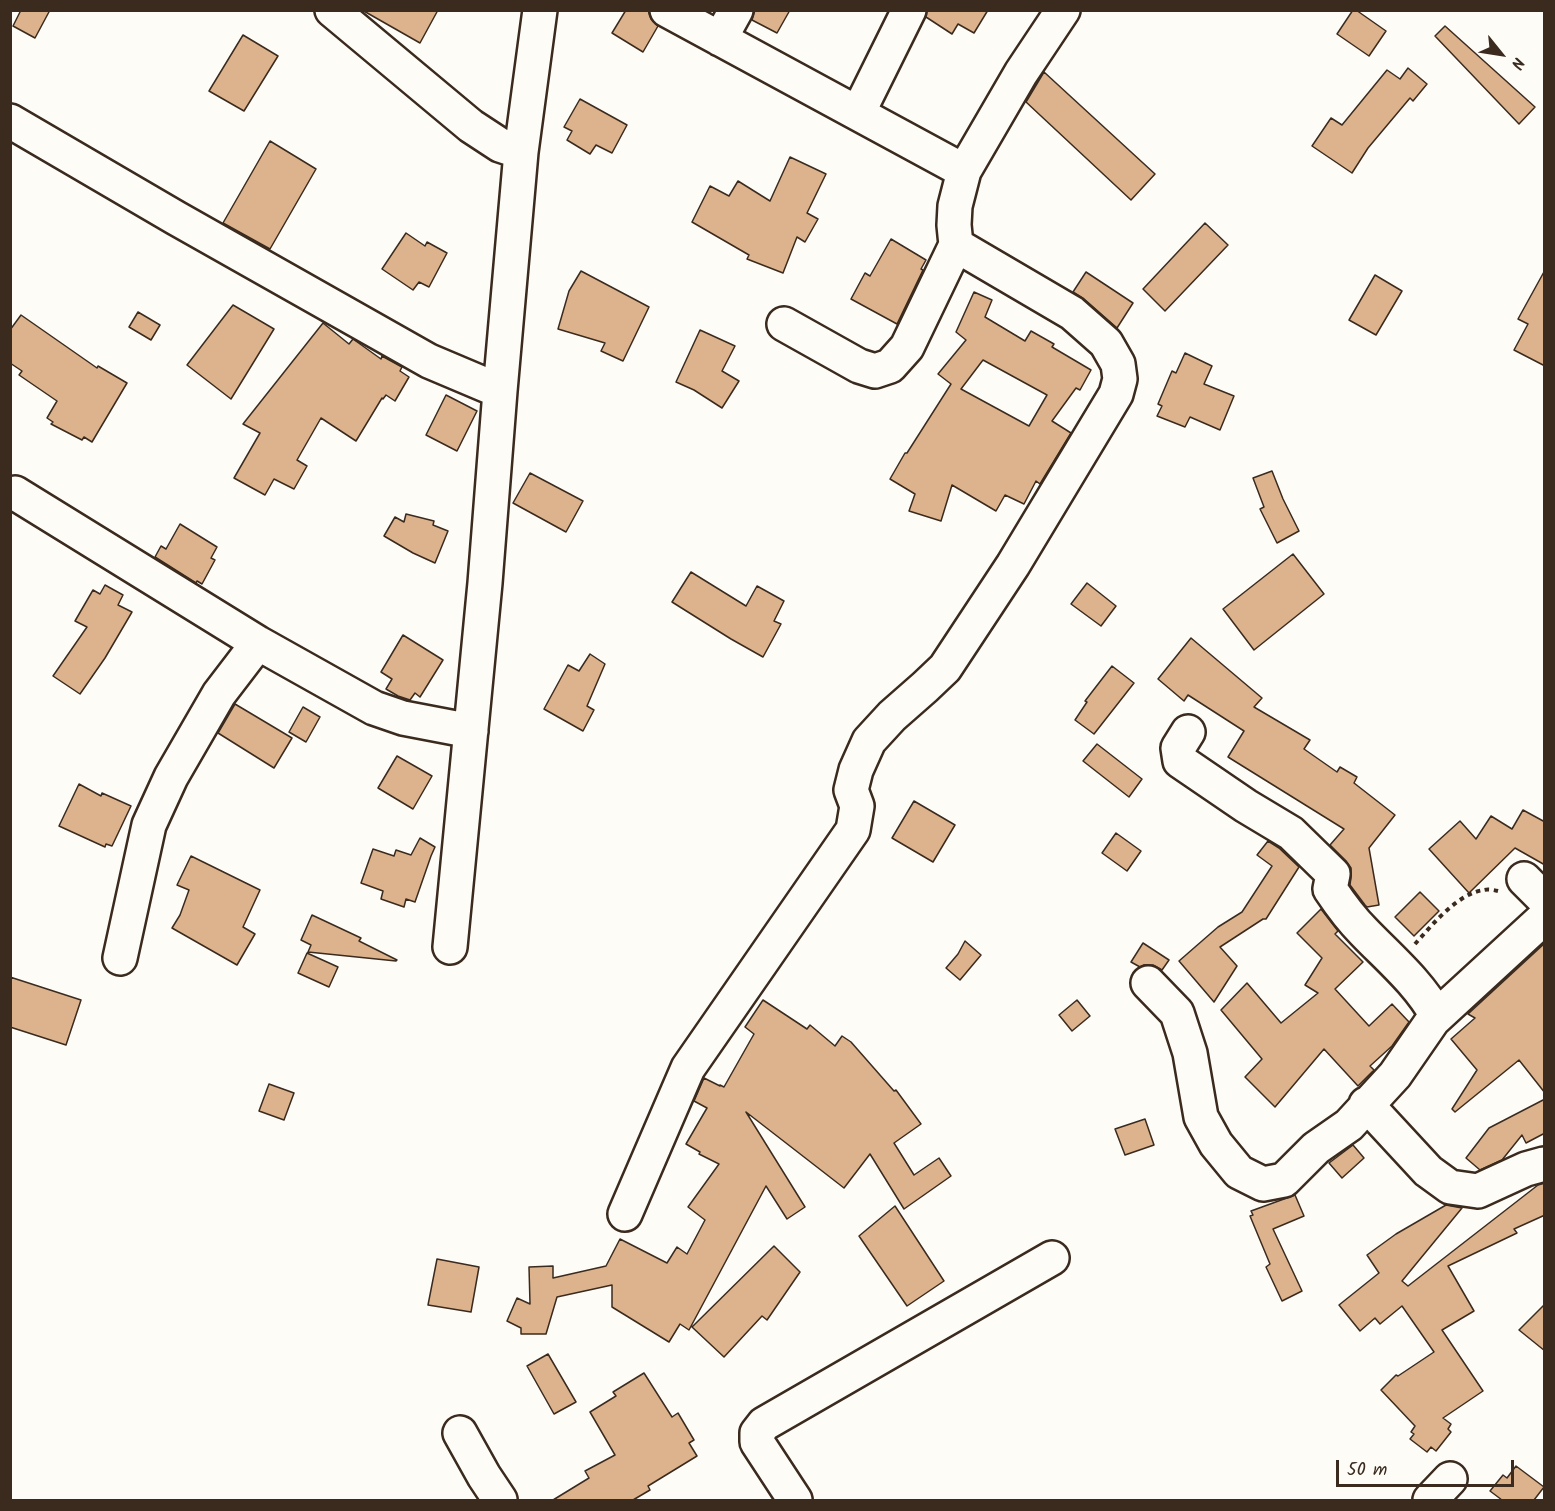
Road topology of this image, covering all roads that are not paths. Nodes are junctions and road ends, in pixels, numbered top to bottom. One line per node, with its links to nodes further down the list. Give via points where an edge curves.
1 (332, 10): 10 (street, via 471,126 500,145)
2 (540, 10): 10 (street)
3 (667, 10): 7 (street)
4 (736, 10): 7 (street)
5 (909, 10): 8 (street)
6 (1063, 10): 11 (street)
7 (720, 39): 8 (street)
8 (858, 113): 11 (street)
9 (10, 121): 14 (street, via 429,360)
10 (521, 152): 14 (street)
11 (964, 171): 12 (street, via 955,206)
12 (956, 245): 13 (street, via 907,347 890,366 875,371 859,366); 26 (street, via 1071,313 1106,343 1118,363 1120,379 1116,393 1013,566 945,668 868,741 851,790 857,806 853,830 688,1068)
13 (784, 324)
14 (500, 391): 17 (street)
15 (15, 493): 16 (street)
16 (258, 643): 17 (street, via 374,708 403,718); 21 (street, via 219,694 171,777 149,825)
17 (471, 731): 20 (street)
18 (1188, 732): 23 (street, via 1178,748 1180,761 1291,833 1333,874 1330,888 1341,905 1412,981)
19 (1545, 918): 23 (street)
20 (450, 946)
21 (120, 958)
22 (1148, 983): 24 (street, via 1177,1013 1190,1053 1201,1117 1216,1144 1239,1172 1263,1184 1284,1180 1316,1148 1349,1125)
23 (1437, 1016): 24 (street, via 1395,1075)
24 (1366, 1104): 25 (street, via 1428,1172 1450,1187 1478,1191)
25 (1545, 1164)
26 (626, 1214)
27 (1052, 1258): 30 (street, via 764,1424 757,1432 757,1442)
28 (460, 1433): 29 (street)
29 (500, 1500)
30 (795, 1500)

